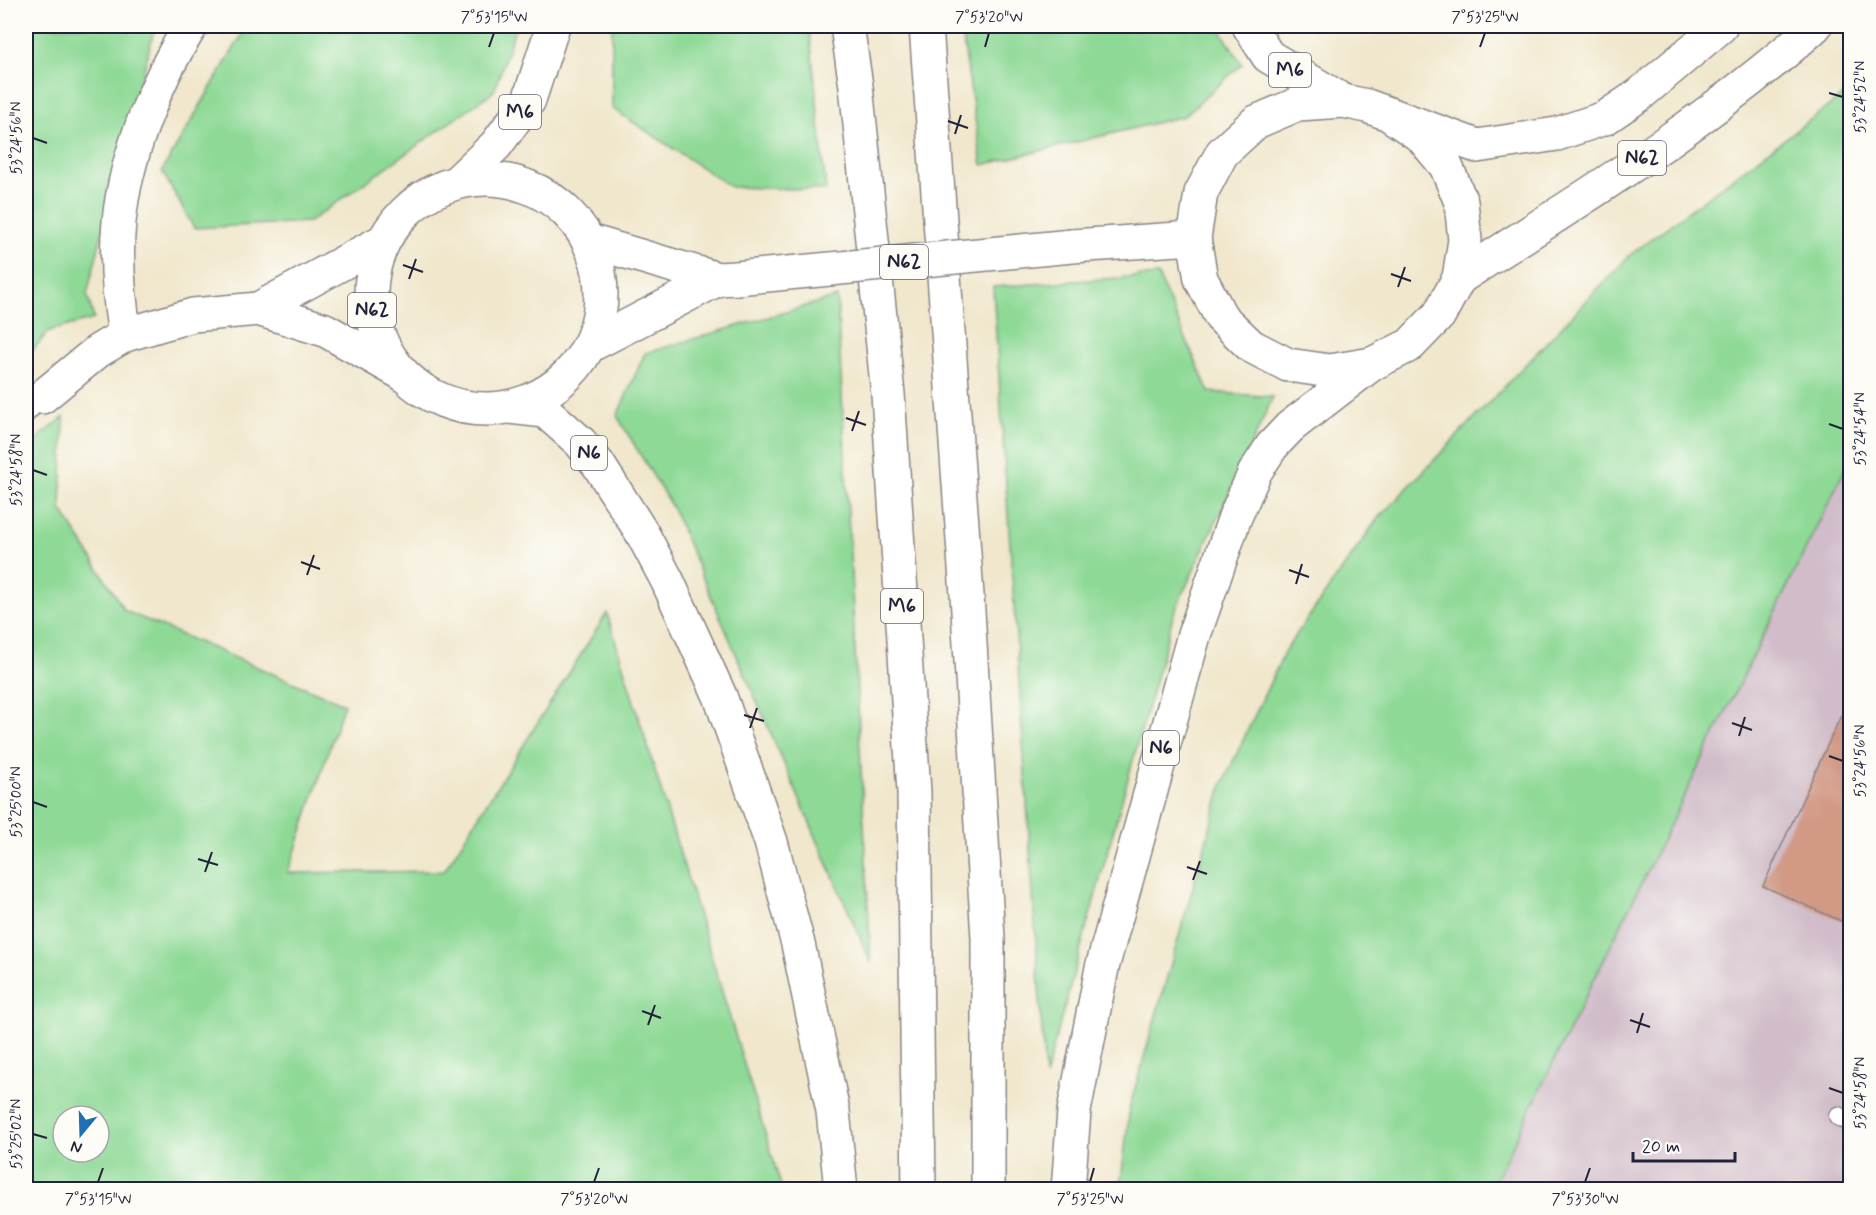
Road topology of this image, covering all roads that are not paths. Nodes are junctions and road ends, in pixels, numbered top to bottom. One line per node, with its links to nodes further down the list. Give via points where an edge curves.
1 (191, 26): 17 (main road, via 149,108 130,164 119,222 118,293)
2 (554, 26): 10 (main road, M6, via 529,100 496,145)
3 (847, 26): 24 (main road, M6, via 888,394 914,792)
4 (926, 26): 25 (main road, via 988,938)
5 (1249, 26): 8 (main road, M6, via 1268,56)
6 (1721, 26): 9 (main road, N62, via 1605,118 1557,134 1477,146)
7 (1815, 26): 15 (main road, N62, via 1770,66 1621,173)
8 (1343, 101): 9 (main road, N62); 11 (main road, N62, via 1298,104 1256,122 1222,153 1201,193)
9 (1390, 115): 15 (main road, N62, via 1422,137 1446,166 1461,201 1465,240)
10 (458, 181): 12 (main road, N62, via 428,194 402,214); 13 (main road, N62, via 497,179 534,188 566,210)
11 (1194, 238): 14 (main road, N62, bridge); 19 (main road, N62, via 1201,279 1221,317 1251,346 1288,365 1330,371)
12 (383, 241): 16 (main road); 20 (main road, N62, via 372,272 371,305 381,342)
13 (590, 241): 14 (main road, N62); 18 (main road, N62, via 601,278 601,313)
14 (727, 278): 18 (main road, N62)
15 (1459, 278): 19 (main road, N62, via 1439,315 1410,345)
16 (258, 309): 17 (main road, via 193,315); 20 (main road, via 325,330)
17 (125, 335): 21 (main road, via 98,351)
18 (590, 346): 22 (main road, N62, via 569,374 542,395)
19 (1372, 364): 26 (main road, N6, via 1290,427 1272,446 1255,472 1235,517 1194,635 1102,968 1074,1111)
20 (403, 374): 22 (main road, N62, via 434,397 471,408)
21 (34, 405)
22 (510, 407): 23 (main road, N6, via 545,411 598,464 652,552 720,696 771,842 798,944 833,1111)
23 (841, 1190)
24 (919, 1190)
25 (988, 1190)
26 (1068, 1190)

